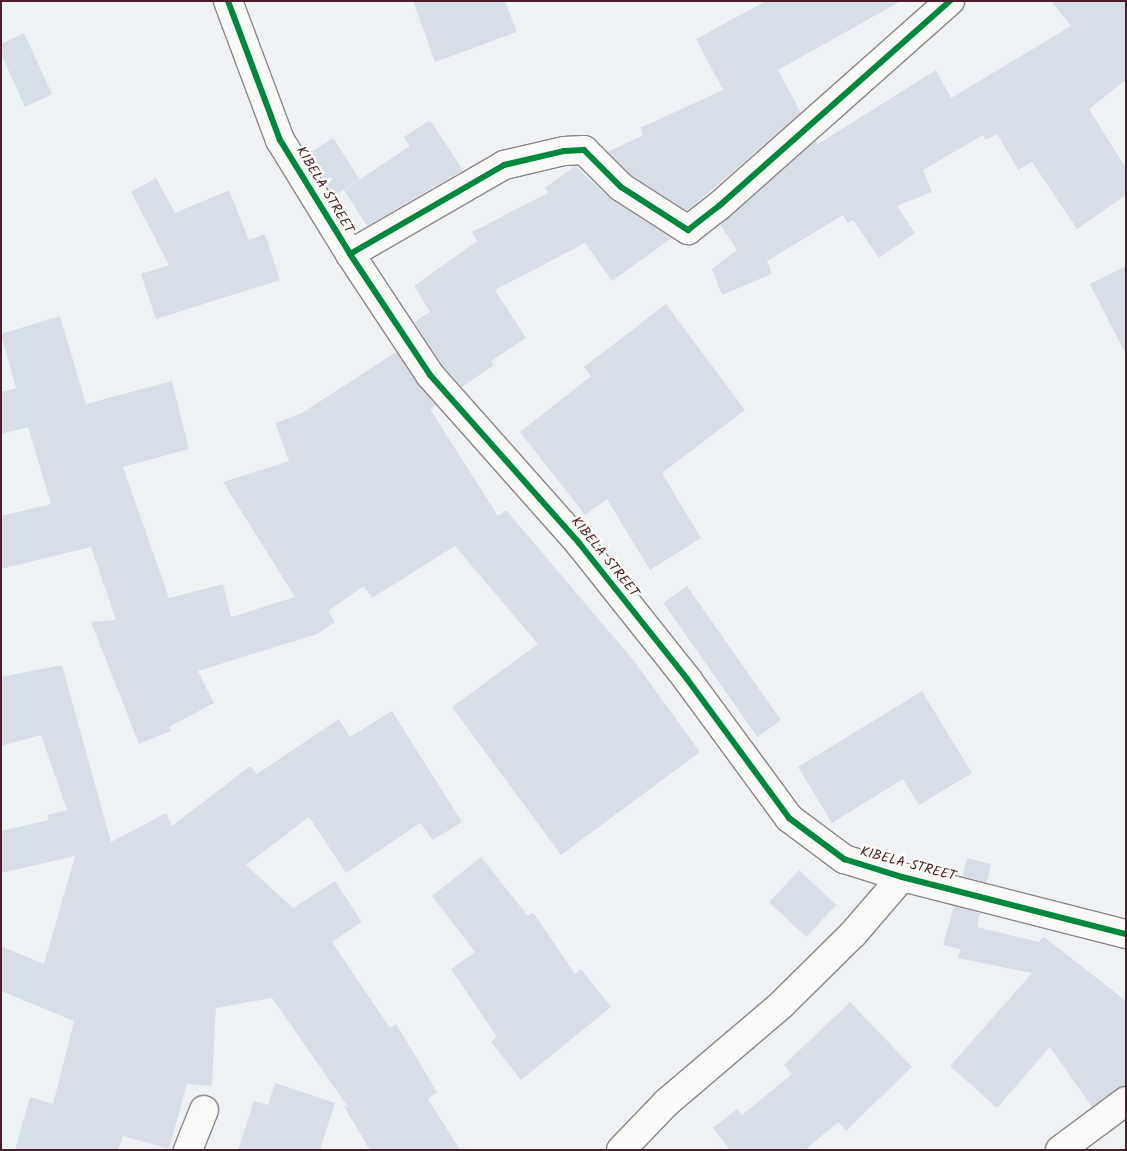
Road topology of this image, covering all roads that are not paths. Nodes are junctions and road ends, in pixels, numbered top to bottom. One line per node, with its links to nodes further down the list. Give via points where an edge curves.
1 (228, 1): 3 (street, KIBELA STREET, via 280,140)
2 (950, 1): 3 (street, via 688,230 621,186 584,150 564,151 504,165)
3 (350, 254): 4 (street, KIBELA STREET, via 430,374 579,543 688,679 790,818 844,859)
4 (902, 877): 5 (street, KIBELA STREET); 9 (street, via 853,934 781,1005 666,1103)
5 (1126, 934)
6 (1126, 1101): 10 (street)
7 (204, 1110): 8 (street)
8 (188, 1150)
9 (621, 1150)
10 (1060, 1150)

